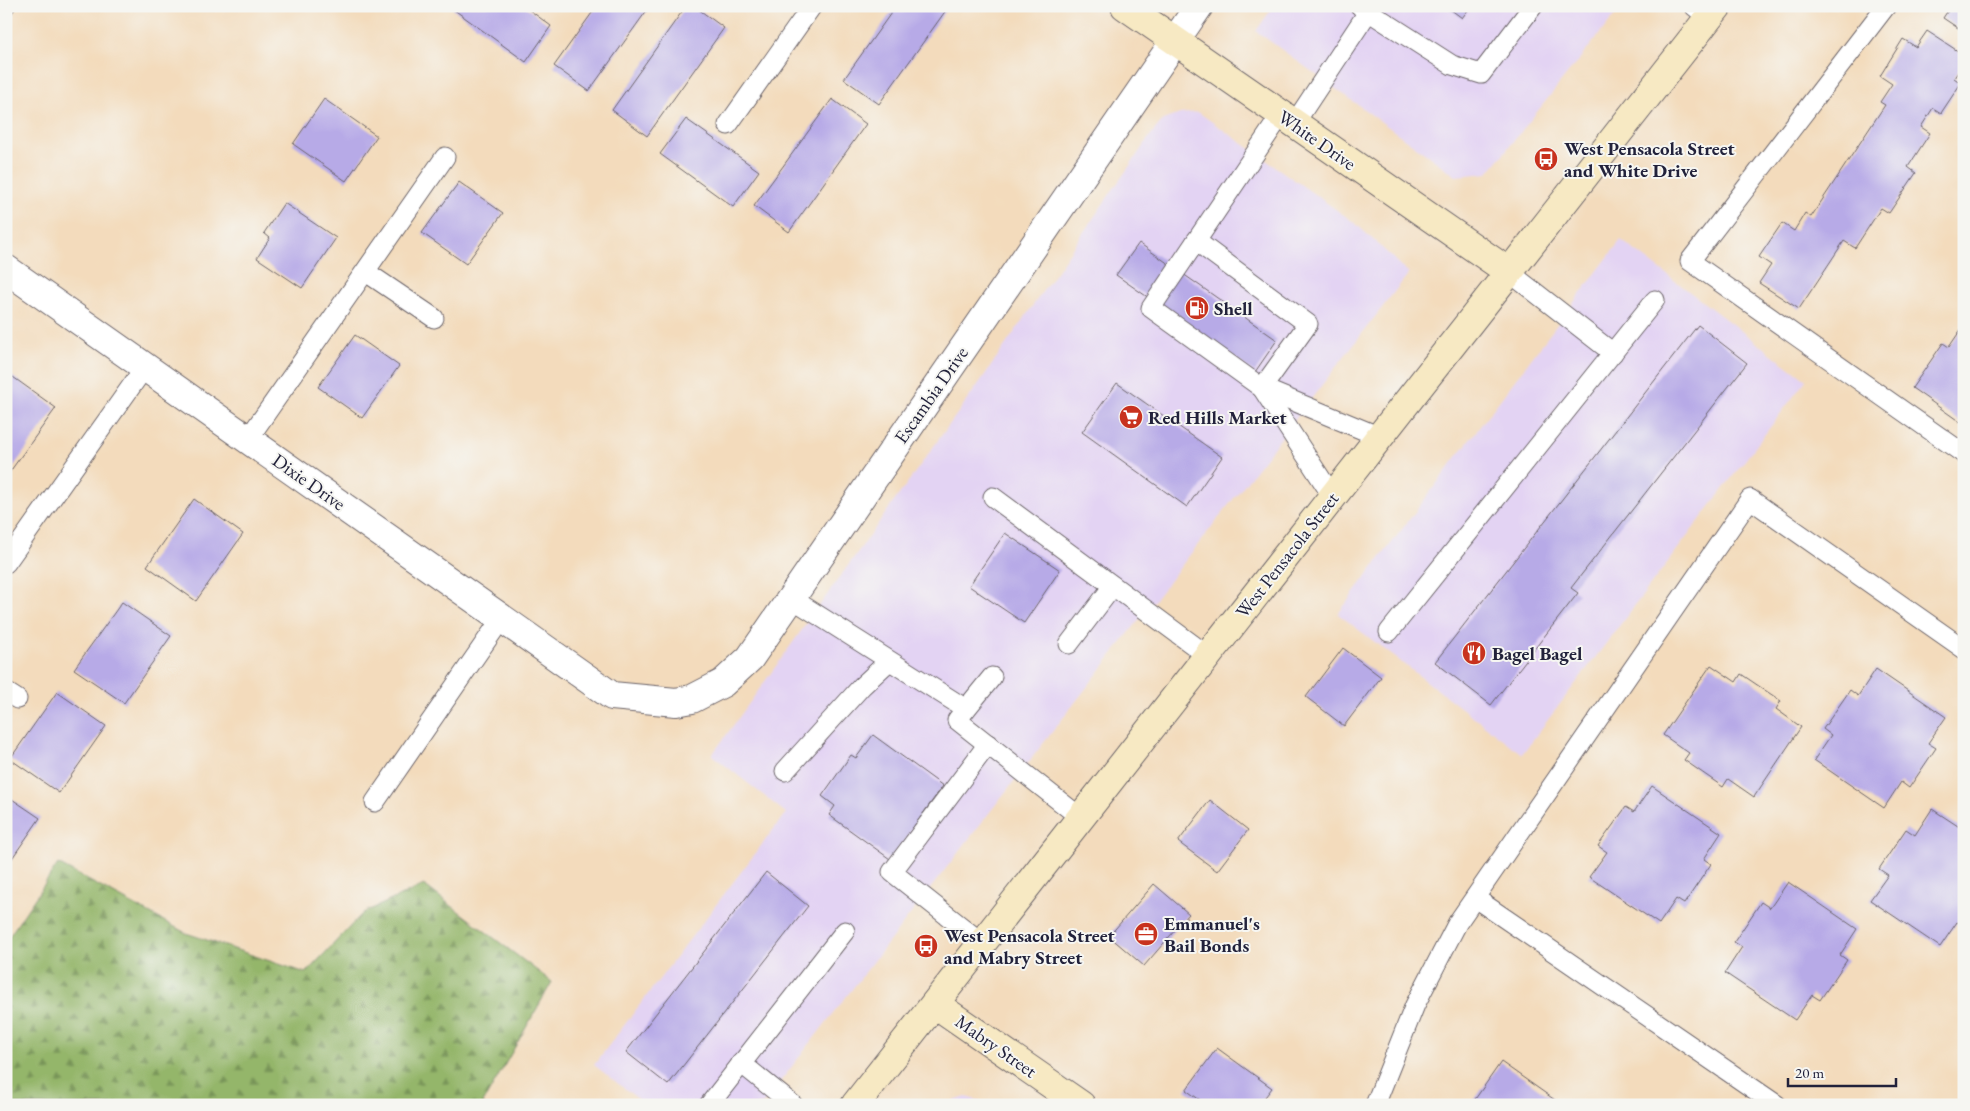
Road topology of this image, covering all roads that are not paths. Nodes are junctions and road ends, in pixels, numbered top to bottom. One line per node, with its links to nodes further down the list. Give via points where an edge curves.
1 (812, 6): 10 (lane)
2 (1125, 6): 8 (main road, White Drive)
3 (1199, 6): 8 (street, Escambia Drive)
4 (1533, 6): 6 (lane, via 1480,74 1452,65)
5 (1886, 6): 23 (lane, via 1690,262)
6 (1364, 9): 9 (lane)
7 (1707, 10): 15 (main road, West Pensacola Street)
8 (1175, 42): 9 (main road, White Drive); 28 (street, Escambia Drive)
9 (1288, 119): 12 (lane); 15 (main road, White Drive)
10 (728, 125)
11 (445, 157): 14 (lane)
12 (1196, 241): 20 (lane, via 1151,308); 20 (lane, via 1308,324)
13 (6, 269): 19 (street, Dixie Drive)
14 (366, 272): 17 (lane); 22 (lane)
15 (1509, 272): 18 (lane); 21 (main road, West Pensacola Street)
16 (1655, 300): 18 (lane)
17 (434, 318)
18 (1613, 353): 30 (lane)
19 (145, 367): 22 (street, Dixie Drive); 26 (lane)
20 (1262, 388): 21 (lane); 25 (lane)
21 (1380, 437): 25 (main road, West Pensacola Street)
22 (248, 439): 29 (street, Dixie Drive)
23 (1964, 454)
24 (993, 497): 27 (lane)
25 (1333, 497): 33 (main road, West Pensacola Street)
26 (6, 563)
27 (1113, 586): 31 (lane); 33 (lane)
28 (791, 598): 34 (lane); 36 (street, Escambia Drive, via 750,658 723,683 692,699 676,702)
29 (502, 618): 36 (street, Dixie Drive); 40 (lane)
30 (1389, 632)
31 (1069, 644)
32 (1964, 649): 42 (lane, via 1750,499)
33 (1208, 656): 41 (main road, West Pensacola Street)
34 (889, 661): 37 (lane); 39 (lane)
35 (992, 677): 37 (lane)
36 (612, 696)
37 (966, 709): 38 (lane, via 957,720)
38 (988, 744): 41 (lane); 44 (lane, via 892,872)
39 (785, 771)
40 (375, 802)
41 (1081, 818): 44 (main road, West Pensacola Street)
42 (1475, 898): 51 (lane, via 1458,922 1416,1006); 52 (lane)
43 (845, 931): 46 (lane)
44 (982, 943): 45 (main road, West Pensacola Street)
45 (934, 1004): 49 (main road, West Pensacola Street); 50 (main road, Mabry Street)
46 (741, 1063): 47 (lane); 48 (lane)
47 (709, 1105)
48 (793, 1105)
49 (855, 1105)
50 (1081, 1105)
51 (1375, 1105)
52 (1777, 1105)

